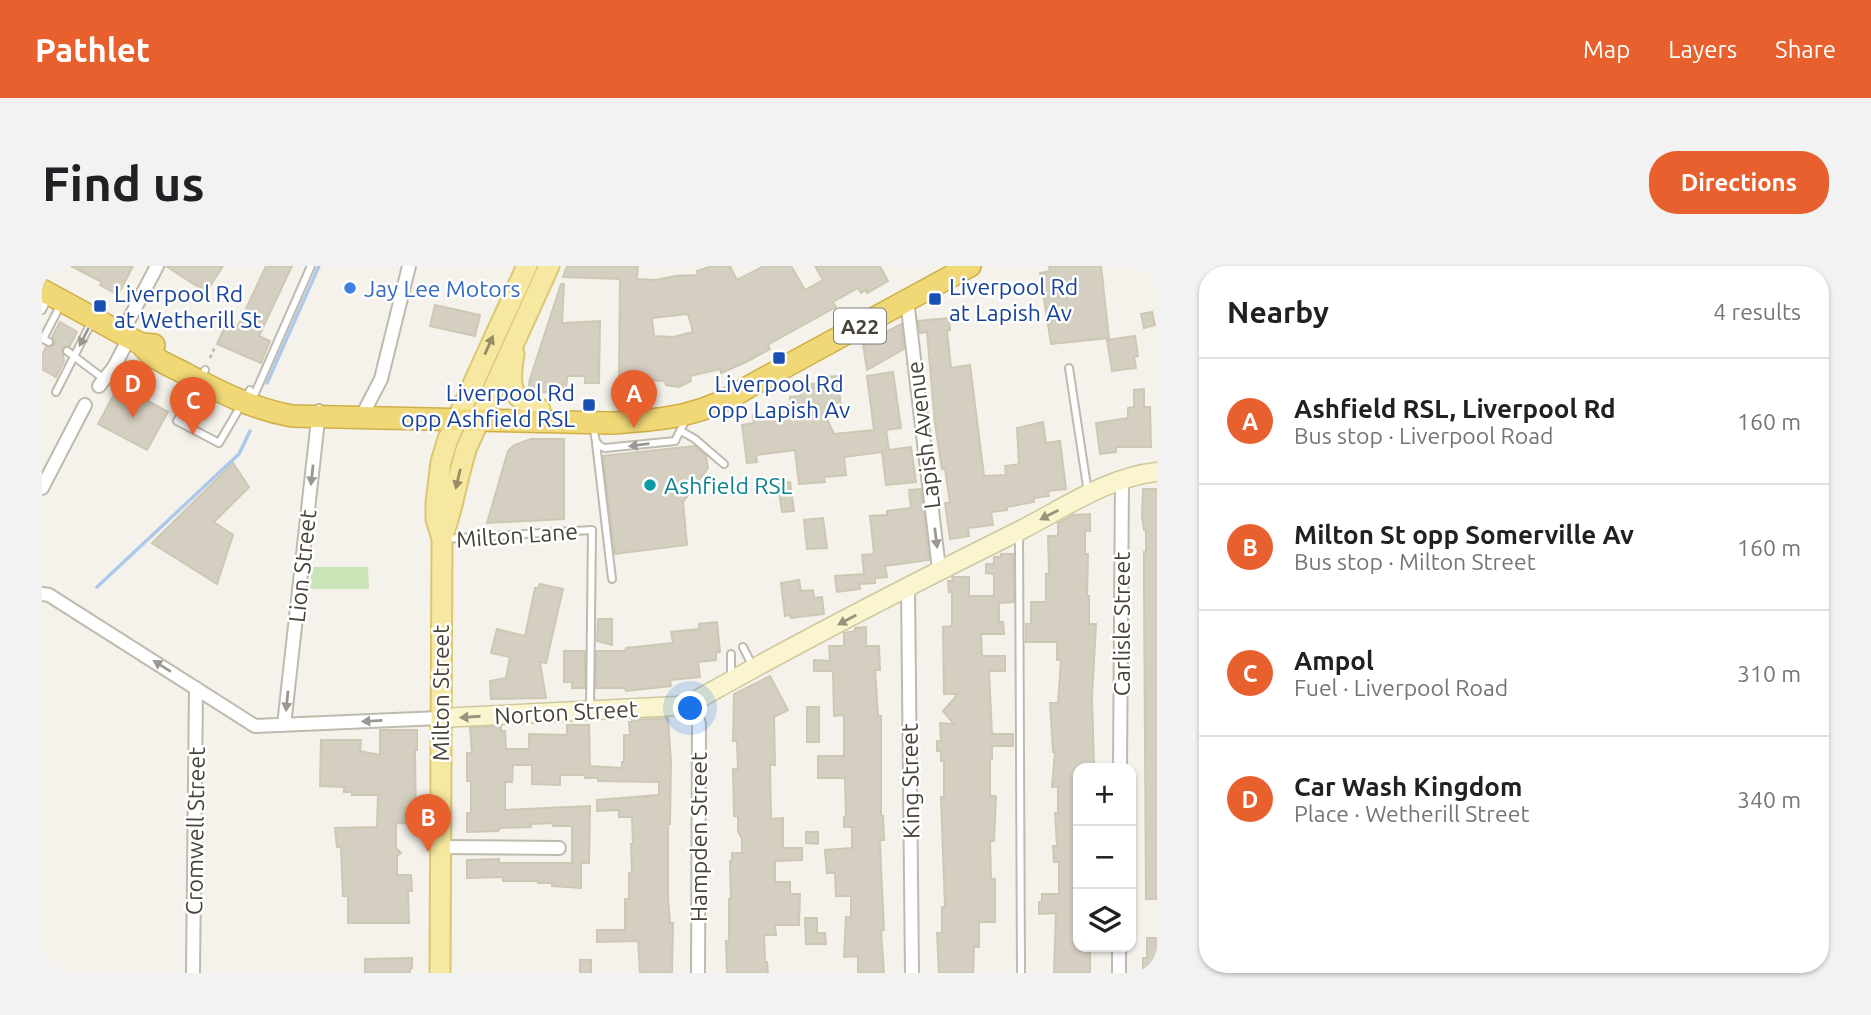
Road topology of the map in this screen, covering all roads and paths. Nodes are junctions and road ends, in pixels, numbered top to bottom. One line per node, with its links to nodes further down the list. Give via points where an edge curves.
1 (157, 266): 11 (street)
2 (311, 266): 21 (lane)
3 (409, 266): 23 (street, via 381,379)
4 (527, 266): 26 (main road, one-way to 4)
5 (548, 266): 10 (main road)
6 (970, 266): 8 (highway, A22)
7 (49, 299): 9 (highway, A22); 12 (lane)
8 (907, 300): 19 (highway, A22); 38 (street, Lapish Avenue, one-way to 38)
9 (94, 318): 11 (highway, A22); 15 (lane, one-way to 15)
10 (517, 336): 24 (main road, via 511,386 523,402); 26 (main road)
11 (131, 338): 17 (highway, A22); 18 (street)
12 (46, 340)
13 (215, 347): 17 (path)
14 (67, 351): 15 (lane)
15 (74, 356): 18 (lane); 20 (lane)
16 (1069, 368): 35 (lane)
17 (204, 370): 21 (highway, A22); 21 (lane, via 177,421 219,443)
18 (102, 383)
19 (750, 386): 24 (highway, A22, via 664,409); 27 (highway, A22)
20 (56, 392)
21 (249, 397): 25 (highway, A22, via 281,414)
22 (85, 405): 34 (street)
23 (366, 408): 25 (highway, A22); 26 (highway, A22)
24 (540, 409): 26 (highway, A22)
25 (319, 412): 26 (highway, A22); 50 (street, Lion Street, one-way to 50)
26 (470, 414): 28 (highway, A22); 37 (main road, Milton Street)
27 (685, 422): 28 (highway, A22, via 642,421); 29 (lane); 30 (lane)
28 (595, 432): 30 (lane, one-way to 28, via 605,449 599,447); 39 (lane)
29 (695, 439): 30 (lane); 31 (lane)
30 (675, 440)
31 (724, 464)
32 (1157, 471): 33 (main road, Norton Street)
33 (1122, 479): 35 (main road, Norton Street); 51 (street, Carlisle Street)
34 (42, 488)
35 (1089, 495): 36 (main road, Norton Street, one-way to 36)
36 (1019, 531): 38 (main road, Norton Street); 59 (lane)
37 (442, 539): 48 (lane, Milton Lane, via 592,530); 49 (main road, Milton Street)
38 (939, 569): 40 (main road, Norton Street)
39 (612, 579)
40 (908, 588): 44 (main road, Norton Street, one-way to 44); 58 (street, King Street)
41 (42, 594): 46 (street, Norton Street, one-way to 41)
42 (743, 647): 44 (lane)
43 (731, 654): 45 (lane)
44 (754, 668): 45 (main road, Norton Street)
45 (731, 681): 47 (main road, Norton Street)
46 (196, 688): 50 (street, Norton Street, via 255,726); 55 (street, Cromwell Street)
47 (693, 702): 48 (main road, Norton Street); 57 (street, Hampden Street, via 699,724)
48 (590, 710): 49 (main road, Norton Street, one-way to 49)
49 (440, 718): 50 (street, Norton Street, one-way to 50); 52 (main road, Milton Street)
50 (284, 725)
51 (1120, 763)
52 (440, 847): 53 (street); 56 (main road, Milton Street)
53 (559, 848)
54 (1119, 952): 60 (street)
55 (194, 973)
56 (439, 973)
57 (698, 973)
58 (912, 973)
59 (1021, 973)
60 (1119, 973)

